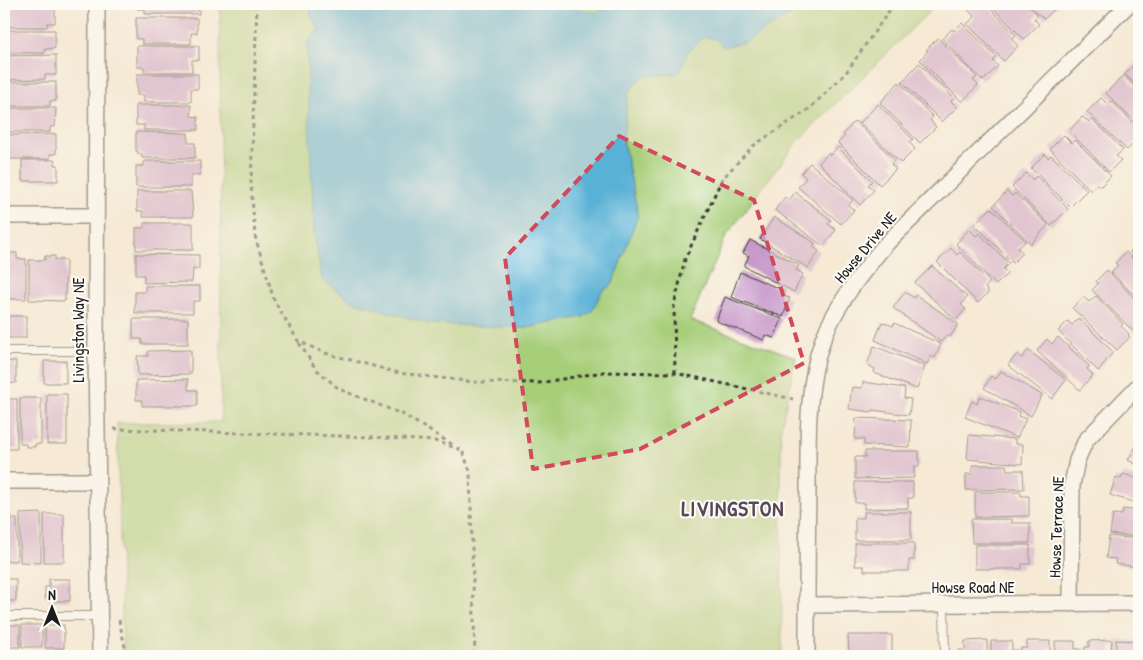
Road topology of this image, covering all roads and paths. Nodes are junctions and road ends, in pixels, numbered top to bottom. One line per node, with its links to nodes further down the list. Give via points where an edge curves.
1 (97, 4): 6 (street, Livingston Way NE)
2 (257, 4): 7 (path, via 252,184 255,236 274,300)
3 (894, 4): 10 (path, via 845,74 809,108 753,146 722,178 686,259 674,306)
4 (1129, 4): 12 (street, Howse Drive NE, via 885,245 858,278 837,309 823,340 815,368)
5 (4, 216): 6 (street)
6 (95, 216): 9 (street, Livingston Way NE)
7 (298, 342): 10 (path, via 399,374 474,382 540,383 603,372); 14 (path, via 316,368 339,389 402,414)
8 (4, 351): 9 (lane)
9 (96, 351): 13 (street, Livingston Way NE)
10 (675, 374): 12 (path)
11 (1139, 385): 18 (street, Howse Terrace NE, via 1086,440 1077,460 1072,486)
12 (811, 403): 20 (street, Howse Drive NE)
13 (96, 428): 14 (path, via 372,437 435,441); 15 (street, Livingston Way NE)
14 (462, 450): 26 (path, via 470,471)
15 (97, 480): 16 (street); 22 (street, Livingston Way NE)
16 (4, 481)
17 (944, 604): 18 (street, Howse Road NE); 20 (street, Howse Road NE); 28 (lane)
18 (1071, 604): 19 (street, Howse Road NE)
19 (1139, 604)
20 (807, 605): 27 (street, Howse Drive NE)
21 (4, 616): 22 (lane)
22 (100, 616): 24 (street, Livingston Way NE)
23 (119, 620): 25 (path)
24 (100, 656)
25 (127, 656)
26 (475, 656)
27 (807, 656)
28 (945, 656)

